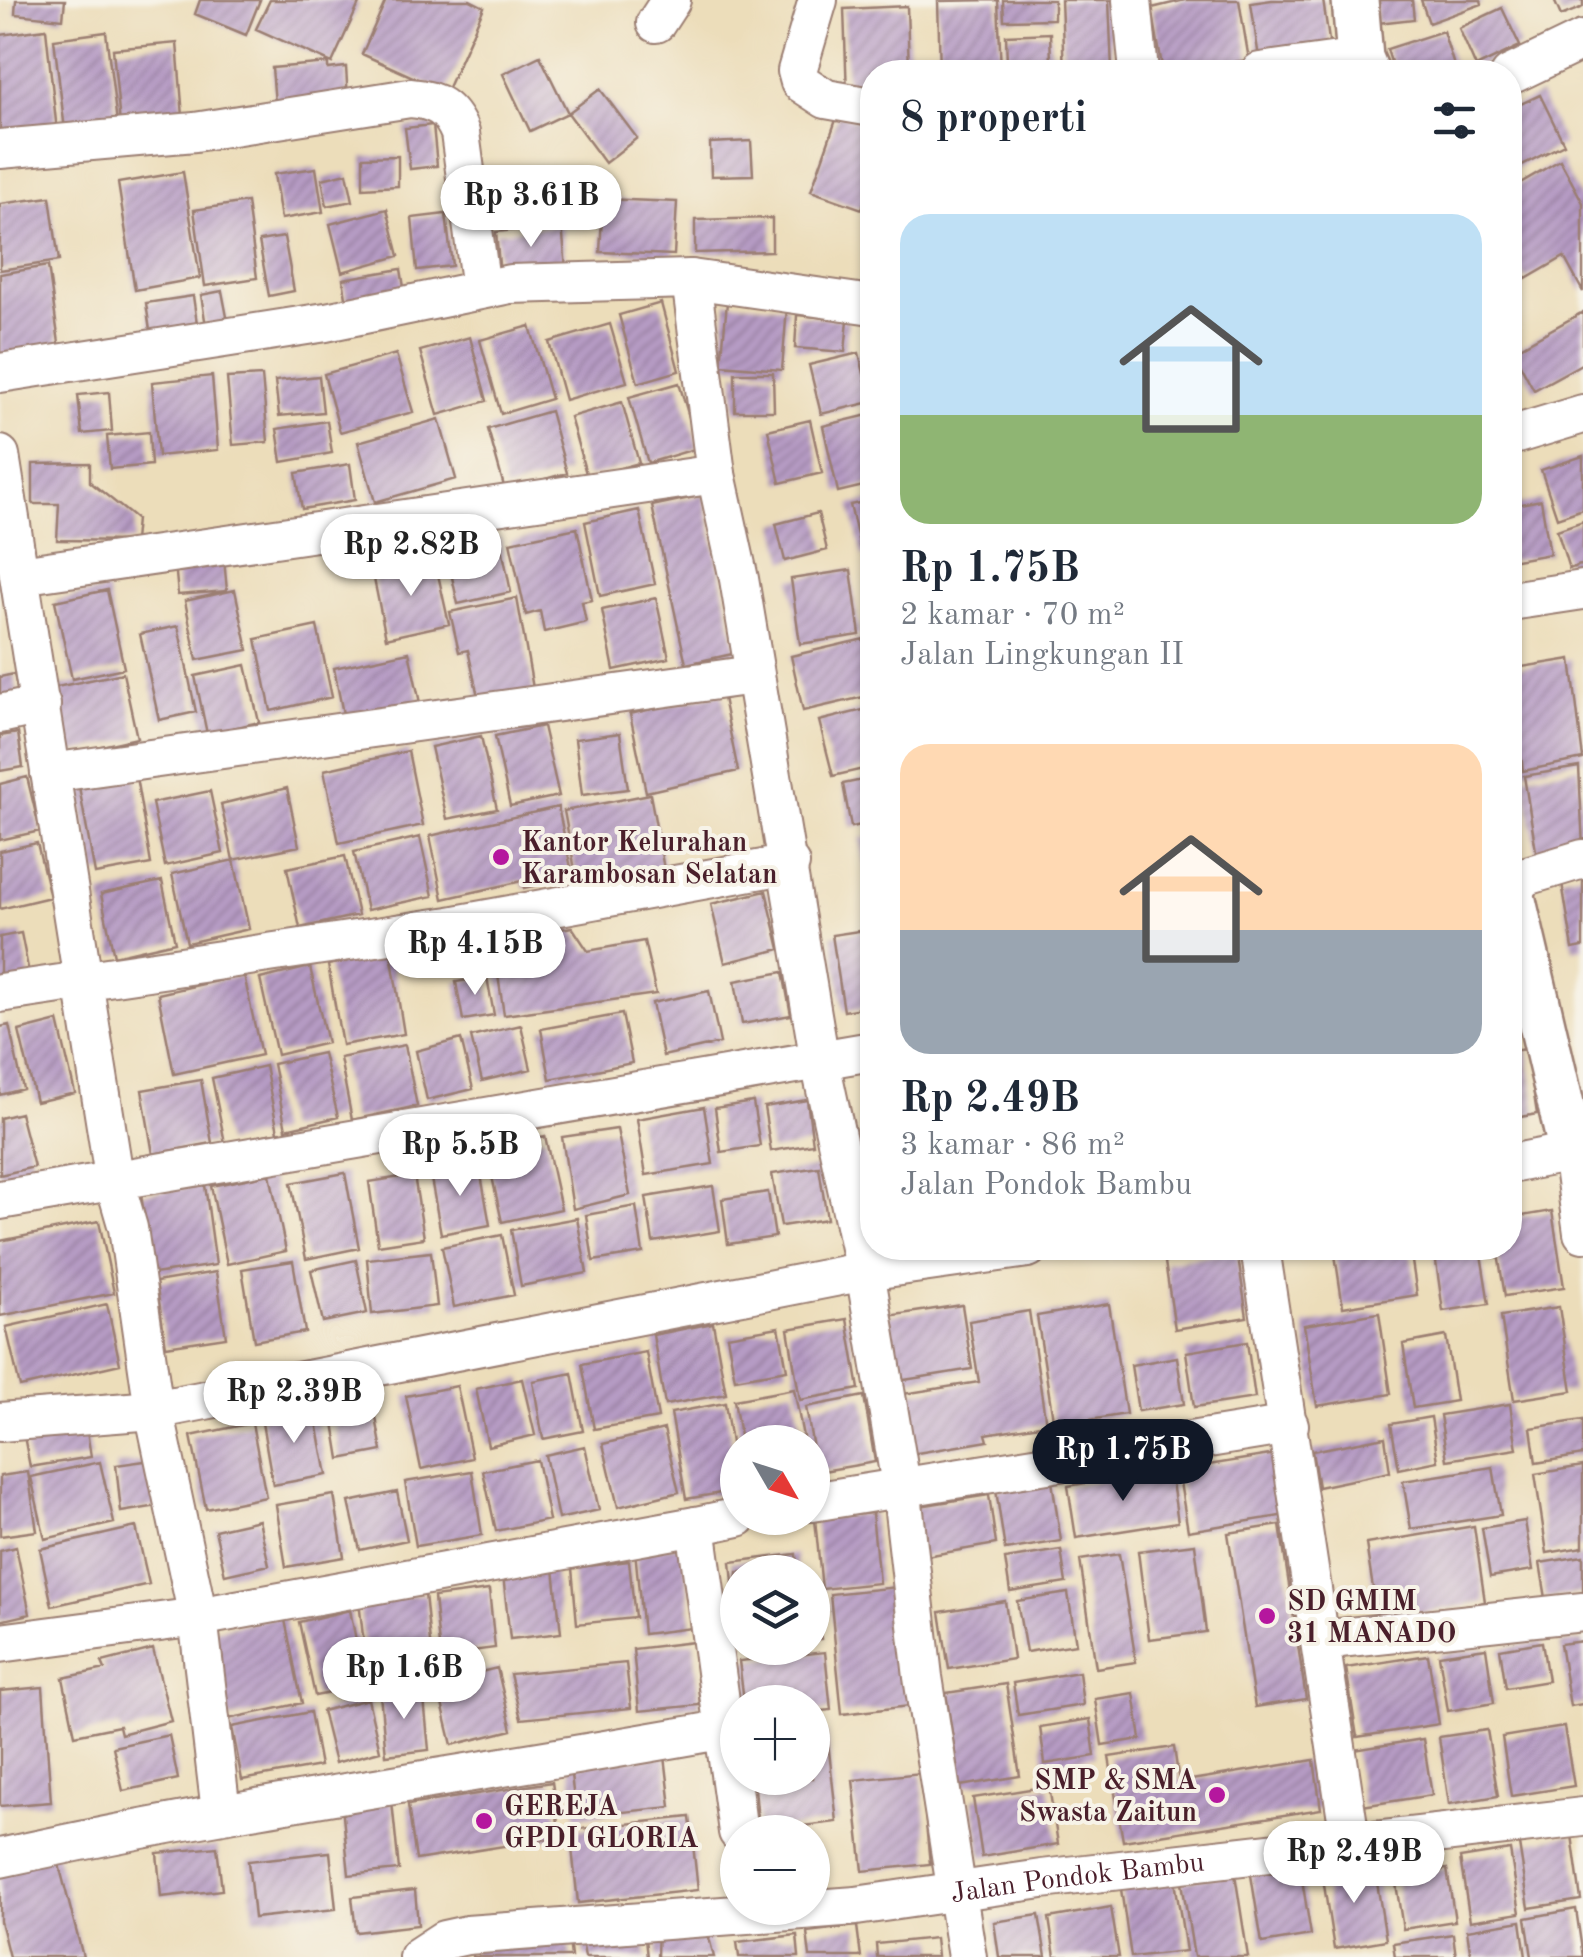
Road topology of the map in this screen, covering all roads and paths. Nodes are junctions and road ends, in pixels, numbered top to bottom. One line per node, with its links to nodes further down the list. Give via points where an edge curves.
1 (818, 0): 8 (street, via 796,71 800,82 826,99)
2 (1132, 0): 5 (street)
3 (1355, 0): 6 (street)
4 (1583, 40): 7 (street)
5 (1137, 60)
6 (1362, 60)
7 (1522, 70)
8 (860, 105)
9 (0, 149): 11 (street, via 195,132 410,98 434,101 454,116 460,133)
10 (691, 279): 11 (street); 12 (street); 17 (street)
11 (481, 289): 13 (street, via 326,322)
12 (860, 303)
13 (0, 373)
14 (1583, 414): 15 (street)
15 (1522, 432)
16 (0, 454): 18 (street)
17 (716, 474): 18 (street); 21 (street)
18 (20, 574): 22 (street)
19 (1583, 590): 20 (street)
20 (1522, 599)
21 (752, 675): 24 (street); 26 (street)
22 (41, 706): 23 (street); 24 (street)
23 (0, 714)
24 (50, 773): 29 (street)
25 (1583, 859): 27 (street)
26 (790, 864): 29 (street, via 450,926); 32 (street)
27 (1522, 880)
28 (1522, 958): 33 (street)
29 (83, 978): 30 (street); 35 (street)
30 (0, 993)
31 (860, 1054): 32 (street)
32 (820, 1062): 35 (street); 38 (street)
33 (1577, 1151): 34 (street); 37 (street)
34 (1522, 1162)
35 (114, 1183): 36 (street); 43 (street, via 128,1228)
36 (0, 1200)
37 (1583, 1233)
38 (860, 1248)
39 (863, 1260): 42 (street)
40 (943, 1260): 42 (street)
41 (1262, 1260): 45 (street)
42 (865, 1271): 43 (street); 46 (street)
43 (154, 1410): 44 (street); 51 (street)
44 (0, 1422)
45 (1290, 1425): 46 (street); 52 (street)
46 (901, 1484): 47 (street); 60 (street)
47 (830, 1498)
48 (720, 1521): 49 (street)
49 (696, 1526): 51 (street); 54 (street)
50 (1583, 1612): 52 (street)
51 (198, 1617): 53 (street); 56 (street)
52 (1321, 1640): 58 (street)
53 (0, 1642)
54 (720, 1688)
55 (720, 1730): 56 (street)
56 (221, 1812): 59 (street)
57 (1583, 1818): 58 (street, Jalan Pondok Bambu)
58 (1351, 1845): 60 (street, Jalan Pondok Bambu)
59 (0, 1858)
60 (960, 1892): 61 (street, Jalan Pondok Bambu); 64 (street)
61 (830, 1904)
62 (720, 1914): 63 (street, Jalan Pondok Bambu, via 466,1935)
63 (418, 1957)
64 (968, 1957)

